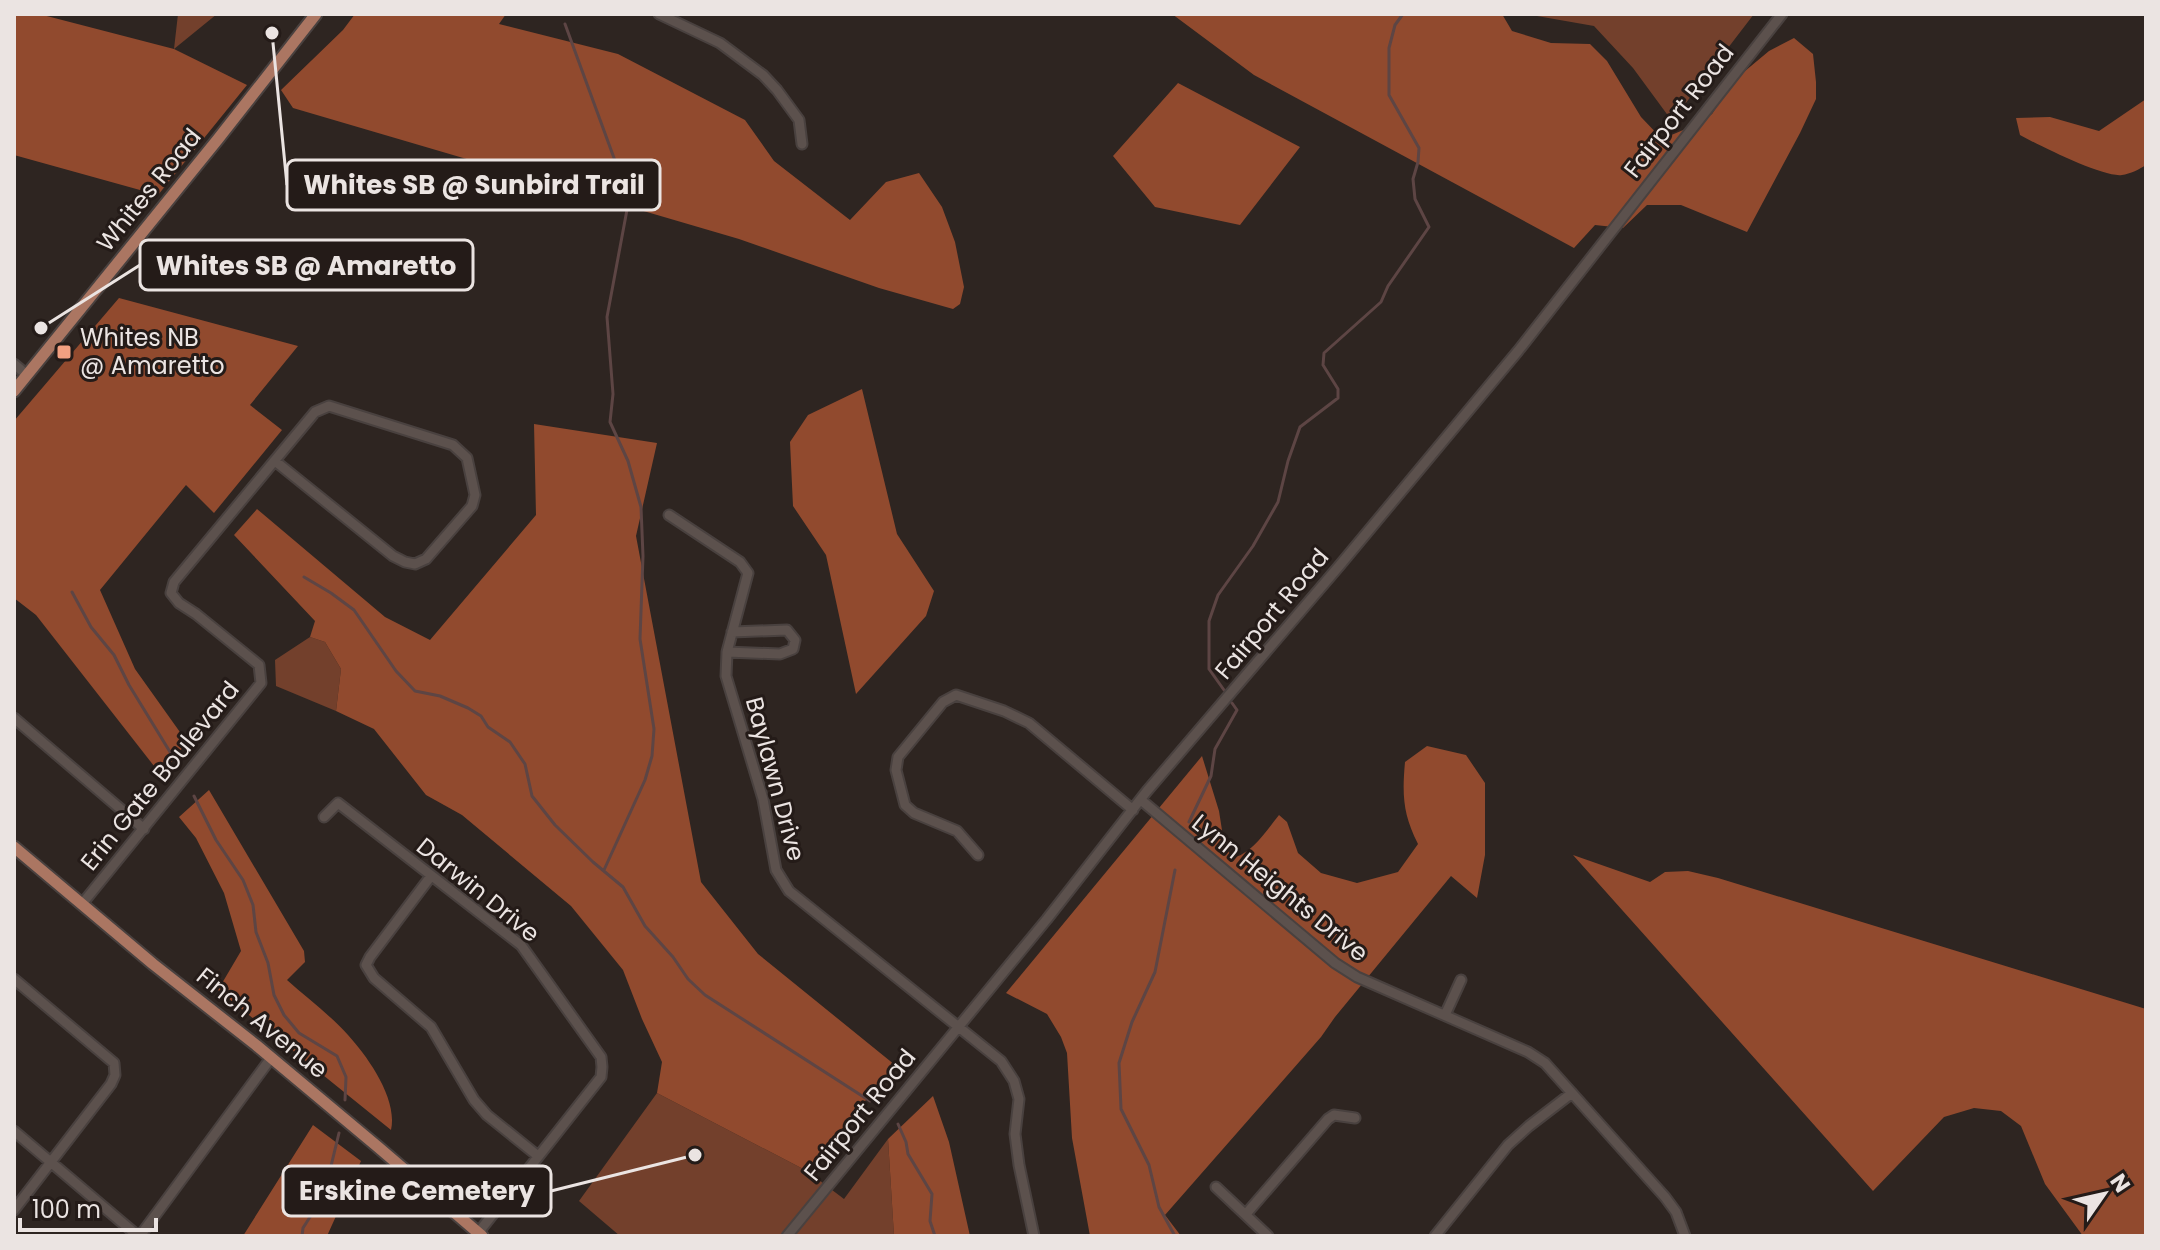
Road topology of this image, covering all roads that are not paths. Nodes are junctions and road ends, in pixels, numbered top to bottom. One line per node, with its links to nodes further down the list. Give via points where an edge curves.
1 (316, 14): 6 (main road, Whites Road)
2 (659, 14): 4 (street, via 720,43 763,75 799,120)
3 (1782, 14): 13 (street, Fairport Road, via 1518,351)
4 (802, 144)
5 (14, 364): 6 (street)
6 (27, 375): 7 (main road, Whites Road)
7 (14, 391)
8 (275, 461): 8 (street, Erin Gate Boulevard, via 393,556 415,564 426,559 472,506 475,495 467,458 453,445 329,406 315,412); 16 (street, Erin Gate Boulevard, via 174,582 171,593 259,665 261,683)
9 (669, 515): 10 (street, Baylawn Drive, via 740,562 748,573)
10 (732, 632): 11 (street, Baylawn Drive); 11 (street, via 787,630 795,640 793,649 780,654)
11 (727, 652): 24 (street, Baylawn Drive, via 726,676 763,799 776,870 789,891)
12 (14, 718): 16 (street)
13 (1141, 800): 14 (street, Fairport Road); 23 (street, Lynn Heights Drive, via 1335,963)
14 (1133, 810): 18 (street, via 1029,723 956,695 943,702 898,757 896,770 905,805 957,831); 24 (street, Fairport Road)
15 (324, 817): 19 (street, Darwin Drive, via 338,803)
16 (144, 829): 20 (street, Erin Gate Boulevard)
17 (14, 847): 20 (main road, Finch Avenue)
18 (978, 855)
19 (431, 876): 29 (street, via 366,965 431,1027 487,1115); 29 (street, Darwin Drive, via 521,945 601,1057 601,1077)
20 (82, 904): 25 (main road, Finch Avenue)
21 (14, 979): 30 (street, via 114,1063 111,1084)
22 (1461, 980): 23 (street)
23 (1445, 1015): 26 (street, Lynn Heights Drive, via 1528,1052)
24 (957, 1027): 36 (street, Fairport Road); 37 (street, Baylawn Drive, via 1001,1061 1014,1081 1019,1165)
25 (271, 1058): 34 (main road, Finch Avenue); 35 (street)
26 (1572, 1093): 39 (street, via 1508,1145); 40 (street, Lynn Heights Drive, via 1665,1197)
27 (1355, 1118): 33 (street, via 1328,1119)
28 (14, 1131): 30 (street)
29 (538, 1156): 34 (street, Darwin Drive)
30 (51, 1162): 32 (street); 35 (street)
31 (1216, 1187): 33 (street)
32 (14, 1210)
33 (1246, 1214): 38 (street)
34 (480, 1234)
35 (139, 1236)
36 (787, 1236)
37 (1034, 1236)
38 (1268, 1236)
39 (1435, 1236)
40 (1685, 1236)

